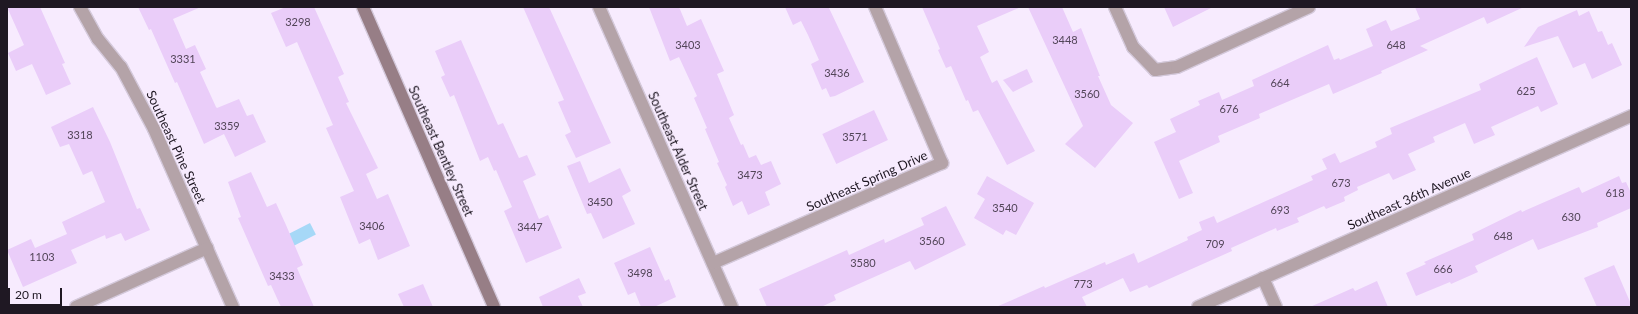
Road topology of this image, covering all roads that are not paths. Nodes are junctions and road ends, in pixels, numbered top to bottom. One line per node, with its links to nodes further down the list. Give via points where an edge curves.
1 (80, 7): 8 (street, Southeast Pine Street, via 98,39 121,67 154,128)
2 (363, 7): 13 (street, Southeast Bentley Street)
3 (599, 7): 9 (street, Southeast Alder Street)
4 (875, 7): 9 (street, Southeast Spring Drive, via 942,163)
5 (1115, 7): 6 (street, via 1133,46 1155,70 1177,67)
6 (1310, 7)
7 (1631, 116): 10 (street, Southeast 36th Avenue)
8 (208, 248): 11 (street); 12 (street, Southeast Pine Street)
9 (713, 263): 14 (street, Southeast Alder Street)
10 (1263, 278): 15 (street, Southeast 36th Avenue); 16 (street)
11 (76, 307)
12 (233, 307)
13 (494, 307)
14 (732, 307)
15 (1198, 307)
16 (1276, 307)

